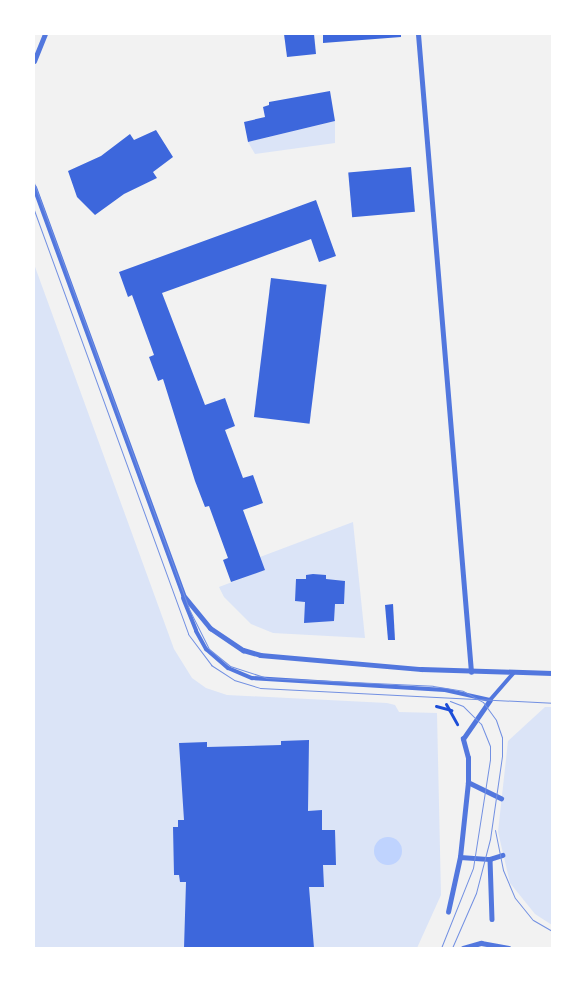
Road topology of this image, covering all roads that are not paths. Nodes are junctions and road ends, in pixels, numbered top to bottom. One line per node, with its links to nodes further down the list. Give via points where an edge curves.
1 (45, 34): 3 (street)
2 (418, 34): 6 (street)
3 (34, 61)
4 (34, 187): 5 (street)
5 (183, 596): 6 (street, via 210,628 248,653); 9 (lane, via 206,649 217,660 243,675 268,681 445,690)
6 (471, 672): 7 (street)
7 (514, 672): 8 (street); 9 (lane)
8 (552, 673)
9 (490, 700): 10 (street, via 462,740 468,758)
10 (468, 782): 11 (street); 13 (street)
11 (501, 798)
12 (502, 855): 14 (street)
13 (460, 857): 14 (street); 15 (street)
14 (490, 859): 16 (street)
15 (448, 912)
16 (492, 919)
17 (463, 948): 18 (street, via 481,943)
18 (509, 948)

